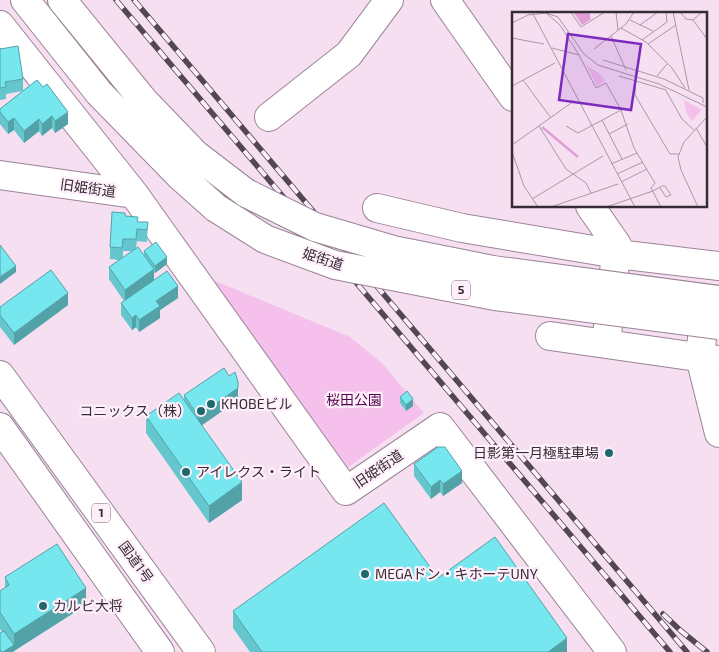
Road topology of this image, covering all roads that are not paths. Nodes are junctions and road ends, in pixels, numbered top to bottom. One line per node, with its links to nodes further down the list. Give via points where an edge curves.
1 (25, 0): 15 (main road, 姫街道 / 5, bridge, via 99,94 180,176 216,208 265,239 335,265 496,296)
2 (62, 0): 14 (main road, 姫街道 / 5, bridge, via 144,101 194,154 246,193 315,227 393,250 493,270)
3 (389, 0): 7 (main road, via 349,54)
4 (445, 0): 6 (main road)
5 (0, 25): 9 (main road)
6 (512, 95)
7 (269, 117)
8 (0, 175): 9 (main road, 旧姫街道)
9 (134, 194): 24 (main road, 旧姫街道, via 346,491 440,427)
10 (377, 208): 12 (main road, via 462,228)
11 (591, 208): 12 (main road, via 617,244)
12 (617, 254): 13 (main road); 17 (main road)
13 (715, 266): 18 (main road)
14 (719, 300)
15 (719, 325)
16 (550, 336): 17 (main road)
17 (606, 344): 18 (main road)
18 (710, 359): 21 (main road)
19 (0, 375): 23 (main road, 国道1号 / 1)
20 (0, 428): 22 (main road, 1)
21 (719, 433)
22 (152, 649)
23 (201, 652)
24 (612, 652)

